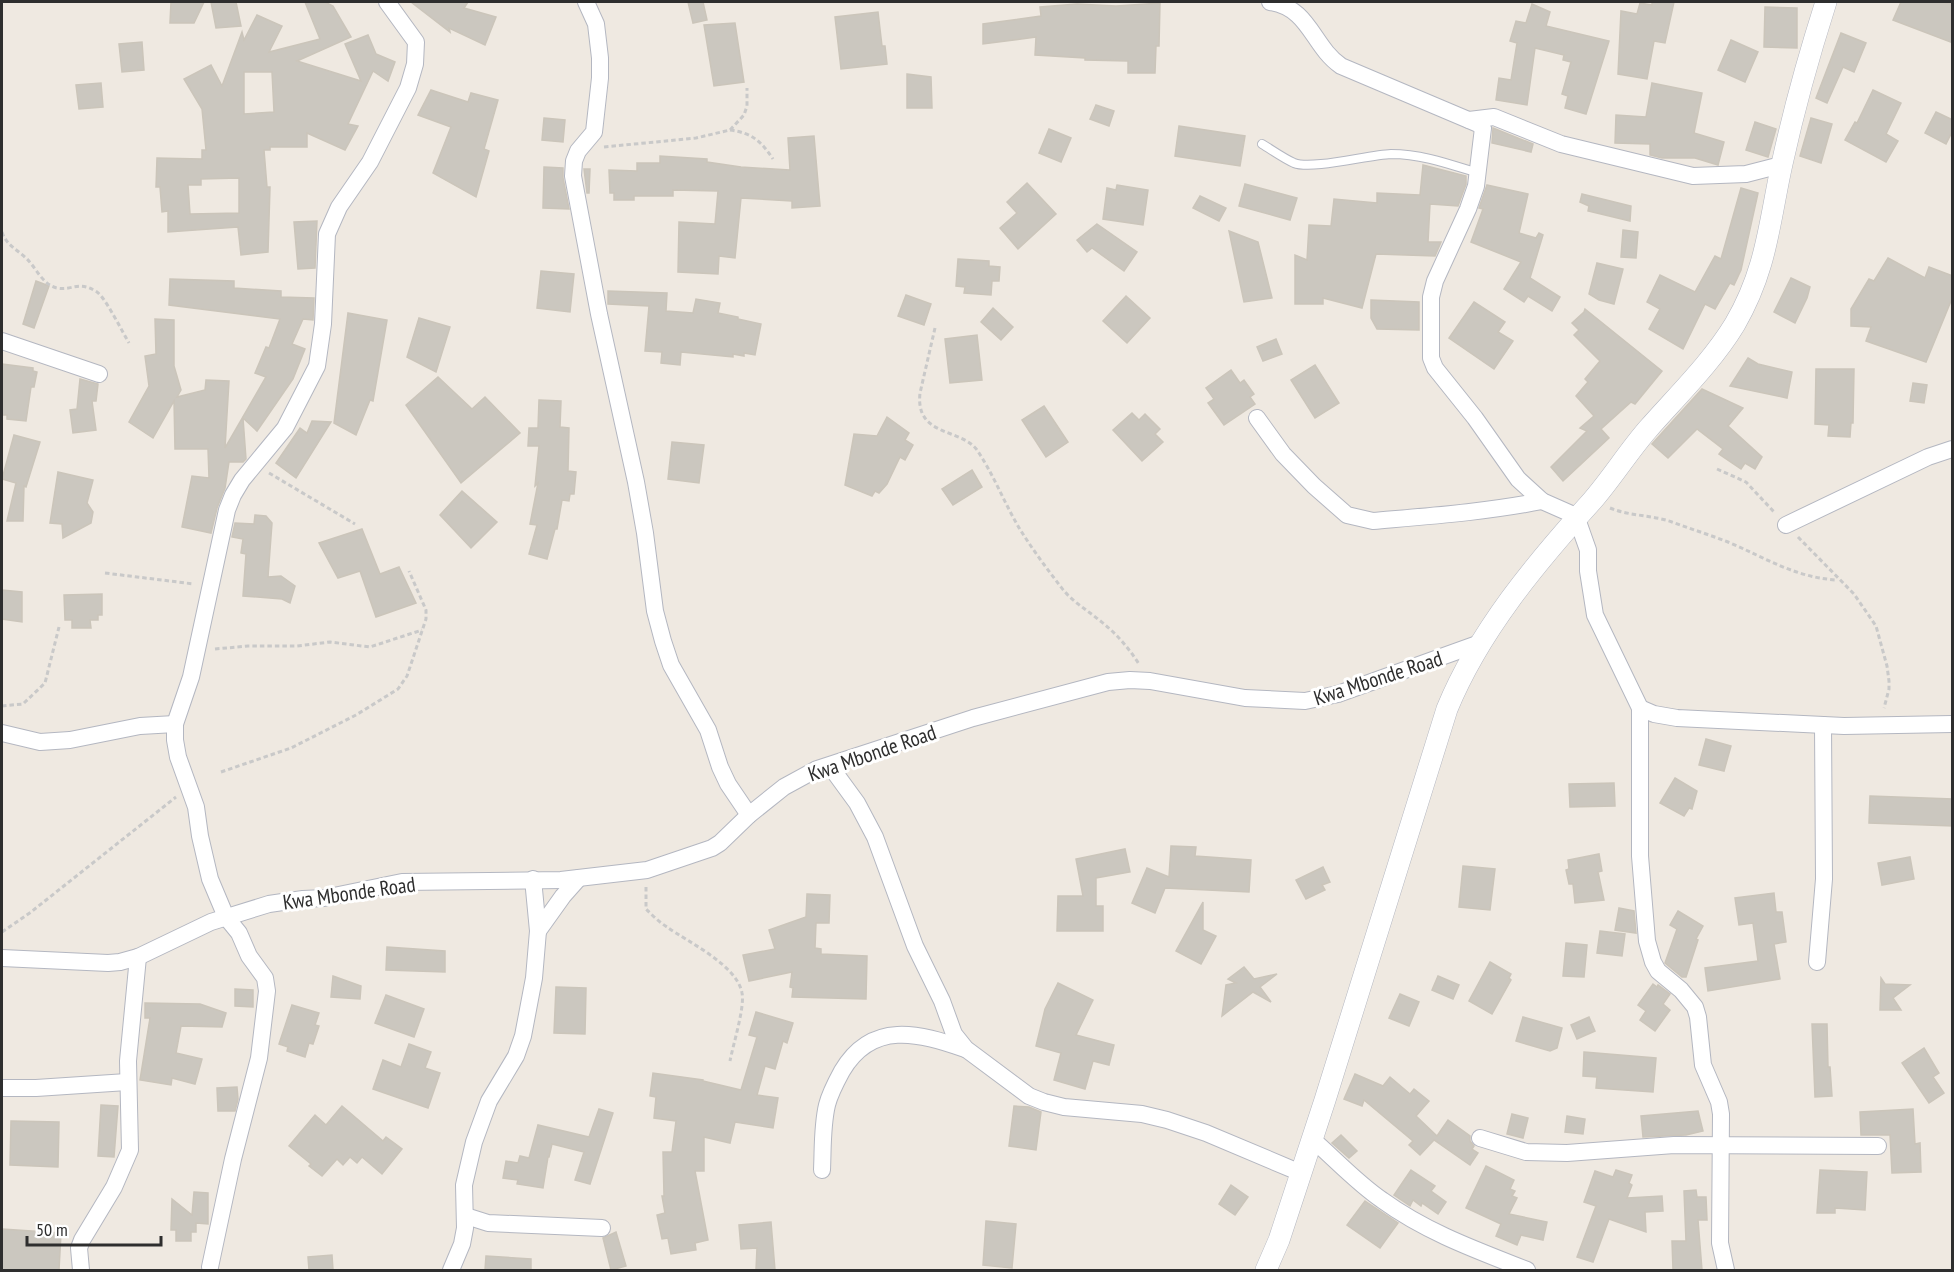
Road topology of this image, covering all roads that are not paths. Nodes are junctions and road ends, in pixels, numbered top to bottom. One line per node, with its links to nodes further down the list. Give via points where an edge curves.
1 (387, 2): 18 (street, via 416,42 408,88 327,234 317,366 285,428 237,487 227,510 191,677)
2 (586, 2): 23 (street, via 596,24 600,78 594,132 578,151 573,176 636,482 655,610 672,665 708,730 728,784)
3 (1270, 2): 5 (street, via 1284,5 1307,22 1323,50 1341,66)
4 (1823, 3): 7 (street)
5 (1468, 120): 7 (street, via 1494,117 1561,144 1693,176 1746,174); 8 (street, via 1480,125 1483,131)
6 (1262, 144): 8 (lane, via 1295,164 1392,154 1423,156)
7 (1781, 165): 14 (street, via 1766,248 1733,326)
8 (1478, 173): 13 (street, via 1468,209 1431,297 1431,358 1518,479)
9 (2, 341): 10 (street)
10 (99, 374)
11 (1257, 418): 13 (street, via 1283,454 1314,486 1347,515 1359,519 1469,513)
12 (1953, 449): 15 (street, via 1928,457)
13 (1542, 501): 14 (street)
14 (1576, 516): 16 (street); 17 (street, via 1588,550 1595,615)
15 (1786, 525)
16 (1480, 643): 22 (street, Kwa Mbonde Road, via 1349,690 1305,701 1245,698 1150,681 1096,685 973,718); 35 (street, via 1447,709)
17 (1640, 708): 20 (street, via 1677,718); 36 (street, via 1640,856 1647,941 1658,971 1695,1007 1702,1065 1719,1102)
18 (175, 724): 21 (street, via 40,742); 26 (street, via 178,757 196,807 210,879)
19 (1953, 724): 20 (street)
20 (1823, 725): 30 (street, via 1824,879)
21 (2, 733)
22 (830, 766): 23 (street, Kwa Mbonde Road, via 784,787); 31 (street, via 875,837 915,946 954,1034)
23 (748, 815): 24 (street, Kwa Mbonde Road, via 712,848 647,870)
24 (579, 878): 25 (street, Kwa Mbonde Road); 27 (street)
25 (533, 879): 26 (street, Kwa Mbonde Road, via 390,883 324,898 269,904); 27 (street)
26 (226, 917): 28 (street, Kwa Mbonde Road); 42 (street, via 265,978 267,991 259,1058)
27 (538, 931): 40 (street, via 534,978 516,1056 489,1101 474,1142 465,1185)
28 (138, 957): 29 (street, Kwa Mbonde Road, via 108,963); 32 (street)
29 (2, 958)
30 (1817, 962)
31 (966, 1049): 38 (street, via 928,1036 901,1035 883,1037 863,1047 847,1064 829,1098); 39 (street, via 1029,1096 1044,1102 1167,1120)
32 (127, 1082): 33 (street); 43 (street, via 130,1150 114,1187 82,1240)
33 (2, 1088)
34 (1480, 1138): 36 (street, via 1526,1152)
35 (1312, 1139): 39 (street); 46 (street, via 1403,1215 1443,1237)
36 (1721, 1144): 37 (street); 47 (street, via 1720,1243)
37 (1878, 1146)
38 (822, 1170)
39 (1301, 1173): 45 (street)
40 (466, 1216): 41 (street, via 488,1223); 44 (street, via 462,1244)
41 (602, 1228)
42 (210, 1267)
43 (81, 1270)
44 (451, 1270)
45 (1266, 1270)
46 (1527, 1270)
47 (1726, 1270)

